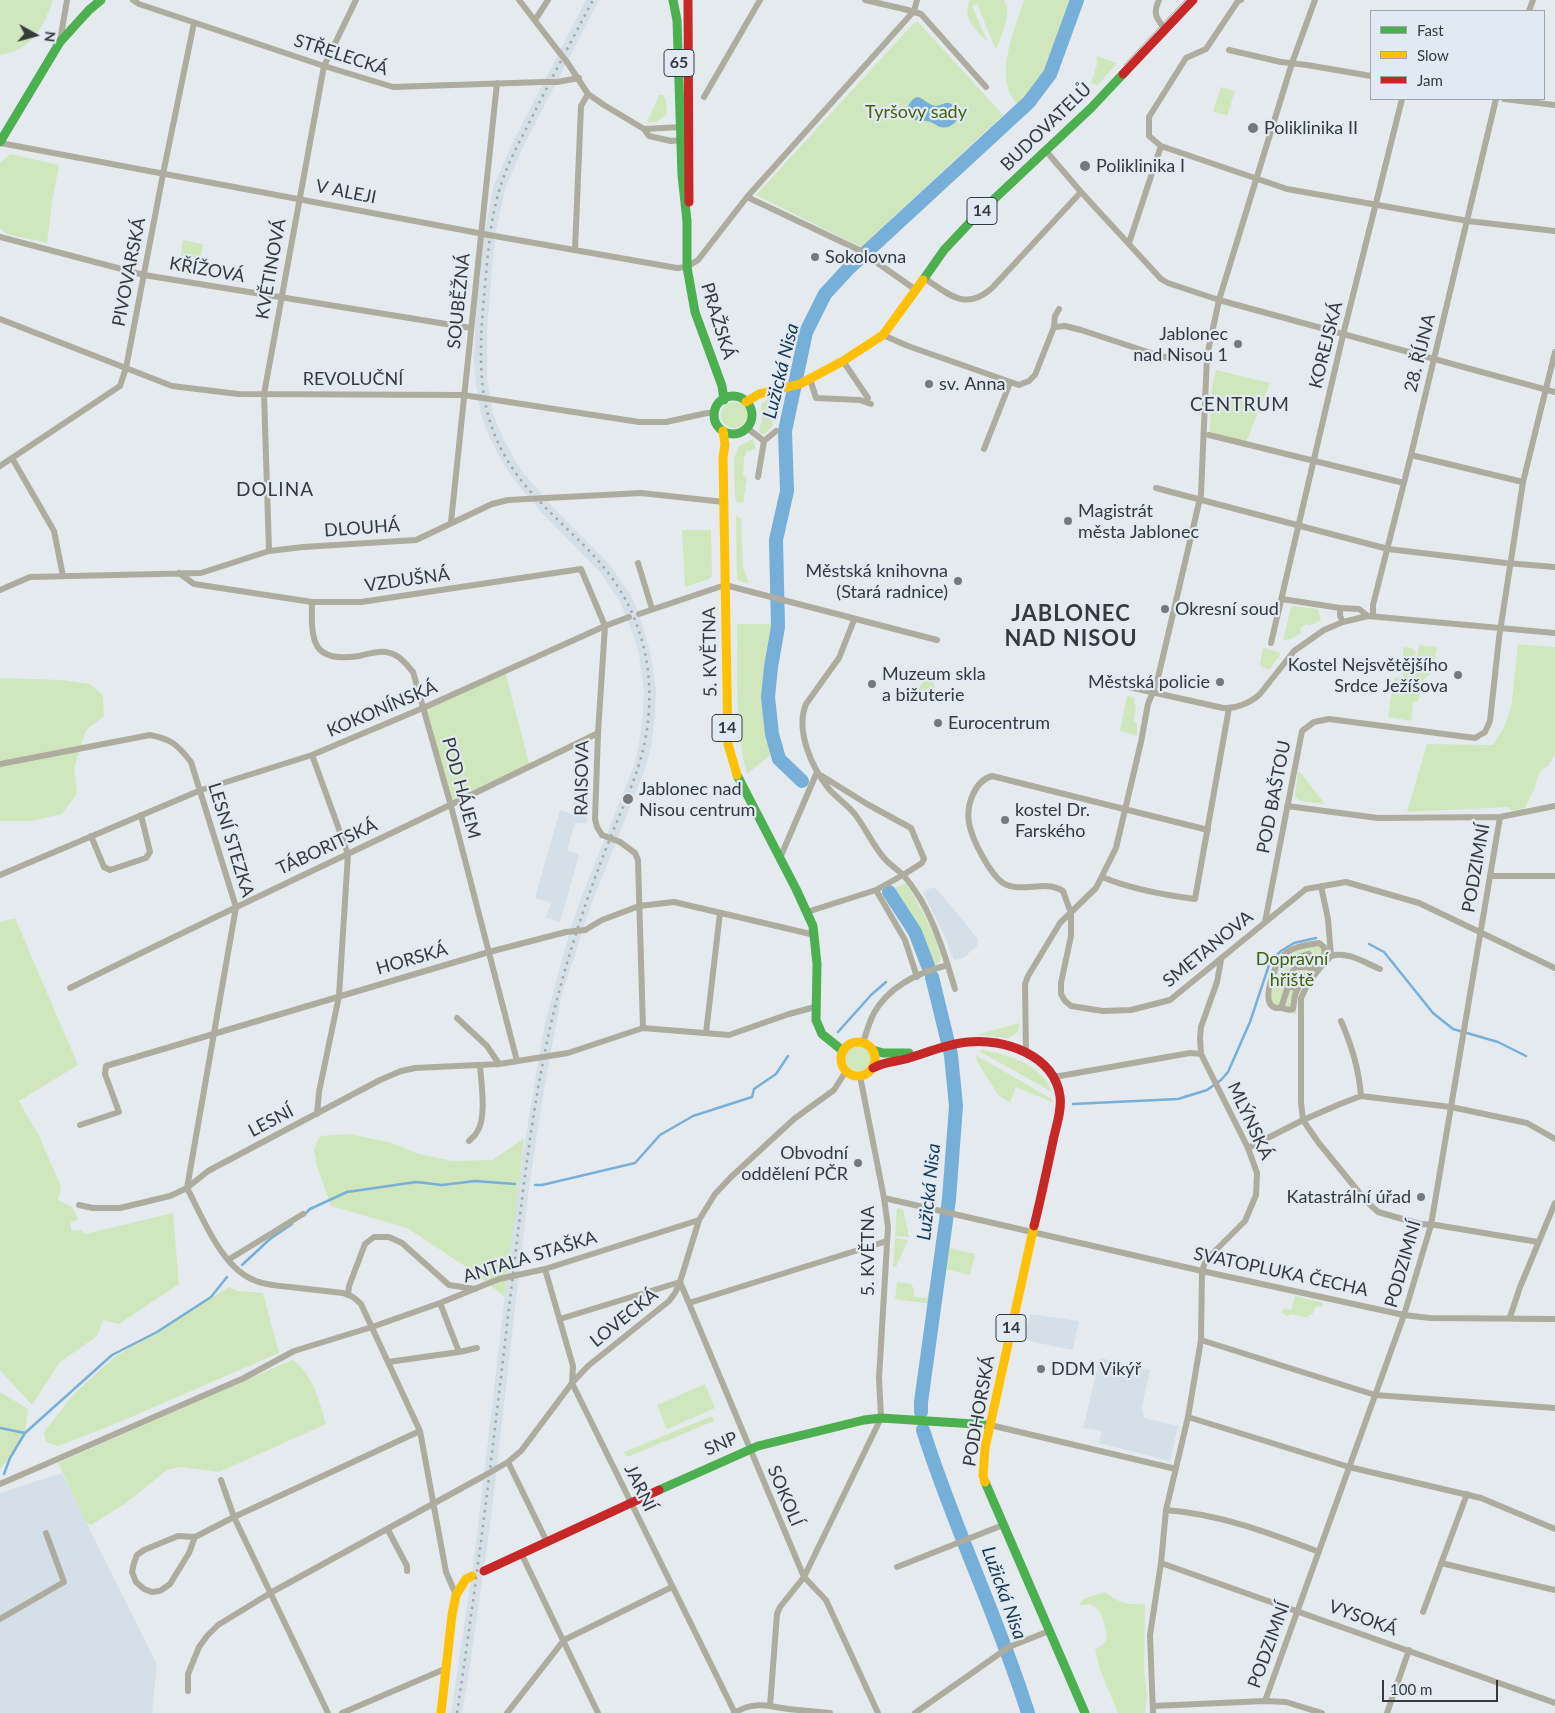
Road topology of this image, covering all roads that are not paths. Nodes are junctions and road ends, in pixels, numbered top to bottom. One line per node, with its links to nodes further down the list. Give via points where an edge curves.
1 (67, 0): 20 (street)
2 (101, 0): 20 (main road)
3 (133, 0): 18 (street, STŘELECKÁ)
4 (356, 0): 23 (street, KVĚTINOVÁ)
5 (519, 0): 17 (street)
6 (548, 0): 17 (street)
7 (689, 0): 36 (main road, 65)
8 (760, 0): 29 (street)
9 (865, 0): 16 (street)
10 (917, 0): 16 (street)
11 (1159, 0): 19 (street, via 1157,19)
12 (1193, 0): 19 (main road, BUDOVATELŮ / 14)
13 (1241, 0): 39 (street, via 1206,49 1186,58 1149,117 1149,136)
14 (1315, 0): 22 (street)
15 (675, 3): 34 (main road, 65)
16 (914, 11): 27 (street, via 921,14); 44 (street)
17 (535, 20): 25 (street, bridge)
18 (194, 22): 23 (street, STŘELECKÁ); 41 (street, PIVOVARSKÁ)
19 (1166, 30): 40 (main road, BUDOVATELŮ / 14)
20 (60, 42): 38 (main road)
21 (1229, 50): 22 (street)
22 (1292, 63): 24 (street); 42 (street)
23 (324, 66): 26 (street, STŘELECKÁ, via 393,88); 45 (street, KVĚTINOVÁ)
24 (1370, 76)
25 (579, 78): 26 (street, STŘELECKÁ, bridge, via 557,82); 28 (street)
26 (496, 83): 50 (street, SOUBĚŽNÁ)
27 (986, 87)
28 (588, 94): 35 (street); 53 (street, via 581,106)
29 (704, 97)
30 (1402, 100): 46 (street, KOREJSKÁ)
31 (1496, 100): 48 (street, 28. ŘÍJNA)
32 (1512, 100): 33 (street)
33 (1555, 105)
34 (680, 126): 35 (street); 36 (street); 37 (main road, PRAŽSKÁ / 65)
35 (644, 129): 37 (street, via 657,139)
36 (688, 133): 37 (street); 47 (main road, PRAŽSKÁ / 65, via 690,184)
37 (680, 141): 47 (main road, PRAŽSKÁ / 65)
38 (0, 142): 41 (street, V ALEJI)
39 (1161, 146): 42 (street); 52 (street)
40 (1046, 151): 43 (street); 56 (main road, BUDOVATELŮ / 14, via 975,217 944,250)
41 (163, 174): 45 (street, V ALEJI); 55 (street, PIVOVARSKÁ)
42 (1255, 179): 46 (street, via 1288,189); 59 (street)
43 (1081, 192): 52 (street); 56 (street, via 992,288 978,298 958,299)
44 (747, 197): 54 (street, via 698,260); 57 (street, via 859,250)
45 (299, 199): 50 (street, V ALEJI); 58 (street, KVĚTINOVÁ)
46 (1376, 205): 48 (street); 65 (street, KOREJSKÁ)
47 (687, 221): 54 (main road, PRAŽSKÁ / 65)
48 (1468, 221): 49 (street); 68 (street, 28. ŘÍJNA)
49 (1555, 231)
50 (482, 233): 53 (street, V ALEJI); 63 (street, SOUBĚŽNÁ)
51 (0, 237): 55 (street, KŘÍŽOVÁ)
52 (1129, 243): 59 (street, via 1168,284)
53 (575, 250): 54 (street, V ALEJI)
54 (687, 267): 77 (main road, PRAŽSKÁ / 65, via 695,312)
55 (144, 275): 58 (street, KŘÍŽOVÁ); 70 (street, PIVOVARSKÁ)
56 (924, 278): 57 (main road, BUDOVATELŮ / 14)
57 (916, 290): 64 (main road, BUDOVATELŮ / 14)
58 (282, 298): 63 (street, KŘÍŽOVÁ); 75 (street, KVĚTINOVÁ)
59 (1218, 300): 65 (street); 67 (street)
60 (1059, 309): 62 (street)
61 (0, 319): 70 (street, REVOLUČNÍ)
62 (1054, 327): 67 (street, via 1081,330 1163,357); 72 (street, via 1035,375 1019,385)
63 (471, 328): 76 (street, SOUBĚŽNÁ)
64 (883, 335): 69 (main road, 14); 72 (street)
65 (1343, 335): 68 (street); 90 (street, KOREJSKÁ)
66 (1555, 352): 73 (street)
67 (1207, 356): 96 (street)
68 (1434, 360): 73 (street); 88 (street, 28. ŘÍJNA)
69 (843, 361): 71 (main road, 14); 71 (street, via 870,401 816,398)
70 (126, 368): 75 (street, REVOLUČNÍ, via 172,386); 89 (street, PIVOVARSKÁ, via 120,386)
71 (810, 380): 78 (main road, 14, via 756,396)
72 (1010, 383): 87 (street)
73 (1545, 390): 74 (street); 93 (street)
74 (1555, 392)
75 (264, 394): 76 (street, REVOLUČNÍ); 101 (street, KVĚTINOVÁ)
76 (463, 395): 79 (street, REVOLUČNÍ, via 640,422 666,422); 98 (street, SOUBĚŽNÁ)
77 (727, 398): 78 (main road, via 741,398); 79 (main road)
78 (748, 405): 80 (main road, via 752,417)
79 (715, 413): 81 (main road, via 717,424)
80 (747, 428): 83 (main road); 85 (street)
81 (723, 431): 83 (main road); 86 (main road, 5. KVĚTNA / 14)
82 (776, 431): 85 (street)
83 (734, 434): 86 (main road)
84 (1208, 435): 90 (street)
85 (764, 442): 92 (street)
86 (724, 445): 97 (main road, 5. KVĚTNA / 14)
87 (984, 449)
88 (1411, 455): 93 (street); 94 (street, 28. ŘÍJNA)
89 (12, 458): 91 (street, PIVOVARSKÁ); 106 (street, via 54,531)
90 (1313, 460): 94 (street); 99 (street, KOREJSKÁ)
91 (0, 466)
92 (758, 477)
93 (1523, 482): 103 (street)
94 (1404, 483): 100 (street, 28. ŘÍJNA)
95 (1156, 488): 96 (street)
96 (1199, 500): 99 (street); 124 (street)
97 (724, 502): 98 (street, DLOUHÁ, via 641,493 508,500); 107 (main road, 5. KVĚTNA / 14)
98 (452, 522): 101 (street, DLOUHÁ, via 416,540)
99 (1299, 526): 100 (street); 109 (street, KOREJSKÁ)
100 (1388, 549): 103 (street); 114 (street, 28. ŘÍJNA)
101 (269, 551): 105 (street, DLOUHÁ, via 201,573)
102 (638, 563): 112 (street)
103 (1511, 564): 104 (street); 119 (street)
104 (1555, 567)
105 (179, 573): 106 (street, DLOUHÁ); 110 (street, VZDUŠNÁ, via 194,584)
106 (63, 576): 108 (street, DLOUHÁ, via 30,577)
107 (725, 585): 112 (street); 116 (street); 141 (main road, 5. KVĚTNA / 14, via 730,752 739,781)
108 (0, 590)
109 (1282, 599): 111 (street); 122 (street, KOREJSKÁ)
110 (312, 602): 118 (street, VZDUŠNÁ, via 361,602 581,569); 125 (street, POD HÁJEM, via 311,630 315,645 325,655 344,658 385,652 400,657 414,672)
111 (1340, 608): 114 (street, via 1360,609); 117 (street)
112 (652, 609): 113 (street)
113 (639, 614)
114 (1371, 615): 117 (street); 119 (street)
115 (629, 617): 118 (street, KOKONÍNSKÁ)
116 (854, 620): 121 (street); 130 (street, via 839,658 804,710 803,730)
117 (1343, 622): 126 (street, via 1294,650 1254,699)
118 (605, 626): 125 (street, KOKONÍNSKÁ); 127 (street, RAISOVA)
119 (1501, 628): 120 (street); 133 (street, POD BAŠTOU, via 1490,721 1481,736 1475,738 1329,719 1314,722 1302,731)
120 (1555, 632)
121 (937, 640)
122 (1271, 643)
123 (1129, 687): 124 (street)
124 (1153, 692): 126 (street); 135 (street)
125 (423, 708): 128 (street, KOKONÍNSKÁ); 132 (street, POD HÁJEM)
126 (1229, 708): 138 (street)
127 (598, 733): 132 (street, TÁBORITSKÁ); 149 (street, RAISOVA, bridge, via 597,828 602,835 620,842 638,860)
128 (312, 756): 131 (street, KOKONÍNSKÁ); 140 (street)
129 (0, 764): 131 (street, LESNÍ STEZKA, via 150,735 163,738 181,749 191,762)
130 (817, 772): 141 (street); 143 (street, via 854,813 883,857); 143 (street, via 911,828 924,859)
131 (201, 790): 136 (street, KOKONÍNSKÁ); 150 (street, LESNÍ STEZKA)
132 (451, 806): 140 (street, TÁBORITSKÁ); 158 (street, POD HÁJEM)
133 (1287, 806): 137 (street, via 1378,818); 154 (street, POD BAŠTOU)
134 (1555, 806): 137 (street)
135 (1125, 810): 138 (street); 146 (street, via 1116,848); 153 (street, via 992,776 980,783 970,803 969,823 990,869 1008,885 1060,889)
136 (141, 814): 139 (street, KOKONÍNSKÁ); 139 (street, via 150,852 146,858 110,870 104,867)
137 (1500, 817): 144 (street, PODZIMNÍ)
138 (1208, 830): 146 (street, via 1195,899 1115,883)
139 (91, 836): 142 (street, KOKONÍNSKÁ)
140 (348, 854): 150 (street, TÁBORITSKÁ); 175 (street)
141 (780, 860): 151 (main road, 5. KVĚTNA / 14)
142 (0, 875)
143 (904, 876): 148 (street); 164 (street, via 921,901)
144 (1491, 876): 145 (street); 155 (street, PODZIMNÍ)
145 (1555, 876)
146 (1102, 877): 153 (street, via 1096,888)
147 (1321, 886): 154 (street, SMETANOVA, via 1306,889); 155 (street, SMETANOVA, via 1346,882 1419,903); 161 (street, via 1331,938)
148 (876, 890): 151 (street); 169 (street, via 905,940)
149 (639, 906): 152 (street, HORSKÁ, via 674,902); 158 (street, HORSKÁ, bridge, via 585,930); 180 (street, RAISOVA)
150 (236, 907): 172 (street, TÁBORITSKÁ); 181 (street, LESNÍ STEZKA)
151 (808, 912): 156 (main road, 5. KVĚTNA / 14)
152 (720, 913): 156 (street, HORSKÁ); 182 (street)
153 (1071, 913): 163 (street, SMETANOVA, via 1071,936 1061,994 1071,1006 1103,1011 1160,1004 1170,1000); 185 (street, via 1056,929 1028,976 1024,991 1027,1019)
154 (1265, 922): 163 (street, SMETANOVA)
155 (1480, 934): 167 (street, SMETANOVA); 196 (street, PODZIMNÍ)
156 (815, 935): 176 (main road, 5. KVĚTNA / 14)
157 (1310, 944): 159 (street); 160 (street); 165 (street, via 1319,943 1325,949)
158 (489, 952): 175 (street, HORSKÁ); 188 (street, POD HÁJEM)
159 (1287, 952): 162 (street); 170 (street, via 1278,961)
160 (1309, 954): 162 (street); 165 (street)
161 (1331, 956): 168 (street, via 1346,955); 198 (street, via 1306,986 1301,998)
162 (1292, 959): 166 (street)
163 (1221, 960): 187 (street, via 1202,1027)
164 (948, 965): 169 (street); 173 (street)
165 (1315, 965): 166 (street); 174 (street)
166 (1296, 967): 171 (street)
167 (1555, 968)
168 (1380, 969)
169 (918, 977): 183 (street, via 890,993 875,1012 867,1031)
170 (1271, 981): 171 (street); 177 (street, via 1272,1002)
171 (1288, 986): 174 (street); 177 (street)
172 (70, 988)
173 (955, 989)
174 (1298, 989): 177 (street, via 1293,1010)
175 (339, 996): 181 (street, HORSKÁ); 197 (street)
176 (815, 1008): 182 (street, LESNÍ, via 729,1035); 184 (main road, 5. KVĚTNA / 14, via 818,1031)
177 (1281, 1008)
178 (457, 1018): 189 (street, via 487,1046)
179 (1341, 1022): 195 (street, via 1352,1046)
180 (643, 1028): 182 (street, LESNÍ); 188 (street, LESNÍ, via 568,1053)
181 (214, 1033): 199 (street, HORSKÁ, via 106,1066 105,1074 119,1112); 203 (street, LESNÍ STEZKA)
182 (706, 1033)
183 (868, 1045): 184 (main road, 14, via 851,1043); 186 (main road, 14, via 892,1054); 191 (main road, via 876,1059)
184 (844, 1049): 192 (main road, via 842,1064)
185 (1023, 1051): 186 (main road, 14, via 969,1042); 194 (main road, PODHORSKÁ / 14)
186 (922, 1053): 191 (main road, 14)
187 (1201, 1054): 194 (street, via 1190,1053); 202 (street, MLÝNSKÁ)
188 (517, 1061): 189 (street, LESNÍ)
189 (499, 1064): 190 (street, LESNÍ)
190 (480, 1065): 197 (street, LESNÍ, via 401,1071); 201 (street, via 481,1124)
191 (873, 1068): 193 (main road, 14)
192 (847, 1072): 193 (main road); 208 (street, LOVECKÁ, via 834,1090 794,1119 731,1176)
193 (862, 1076): 204 (street, 5. KVĚTNA)
194 (1054, 1077): 210 (main road, PODHORSKÁ / 14, via 1061,1105)
195 (1362, 1096): 196 (street); 198 (street)
196 (1451, 1108): 200 (street, via 1527,1123); 209 (street, PODZIMNÍ)
197 (317, 1114): 203 (street, LESNÍ, via 208,1171)
198 (1303, 1120): 202 (street); 209 (street, via 1378,1212)
199 (80, 1125)
200 (1555, 1139)
201 (468, 1140)
202 (1248, 1148): 215 (street, MLÝNSKÁ, via 1257,1173 1256,1195 1245,1221 1206,1260)
203 (187, 1188): 206 (street, LESNÍ, via 170,1196 120,1208); 213 (street)
204 (884, 1198): 210 (street, SVATOPLUKA ČECHA); 211 (street, 5. KVĚTNA)
205 (1555, 1203): 212 (street)
206 (79, 1206)
207 (303, 1214): 213 (street)
208 (699, 1220): 214 (street, ANTALA STAŠKA); 216 (street, LOVECKÁ)
209 (1430, 1225): 212 (street); 221 (street, PODZIMNÍ)
210 (1033, 1231): 215 (street, SVATOPLUKA ČECHA); 235 (main road, PODHORSKÁ / 14)
211 (887, 1241): 220 (street); 234 (street, 5. KVĚTNA, via 879,1378)
212 (1538, 1242): 222 (street)
213 (228, 1260): 218 (street, via 257,1282)
214 (545, 1269): 217 (street, ANTALA STAŠKA, via 499,1279); 223 (street, JARNÍ)
215 (1202, 1271): 221 (street, SVATOPLUKA ČECHA); 226 (street)
216 (680, 1282): 220 (street, SOKOLÍ); 223 (street); 230 (street, LOVECKÁ, via 669,1301 588,1366)
217 (477, 1289): 218 (street, via 448,1285 402,1243 388,1237 374,1237 365,1244); 219 (street, ANTALA STAŠKA)
218 (348, 1295): 225 (street, via 361,1304)
219 (440, 1303): 225 (street, ANTALA STAŠKA); 228 (street)
220 (689, 1303): 237 (street, SOKOLÍ)
221 (1404, 1315): 222 (street, SVATOPLUKA ČECHA); 231 (street, PODZIMNÍ)
222 (1510, 1318): 224 (street, SVATOPLUKA ČECHA)
223 (560, 1319): 230 (street, JARNÍ, via 573,1366)
224 (1555, 1319)
225 (372, 1327): 229 (street); 242 (street, ANTALA STAŠKA, via 286,1355 244,1378)
226 (1201, 1340): 231 (street); 233 (street)
227 (477, 1348): 228 (street)
228 (459, 1352): 229 (street)
229 (388, 1362): 236 (street)
230 (572, 1383): 238 (street, LOVECKÁ, via 521,1451); 244 (street, JARNÍ)
231 (1375, 1395): 232 (street); 239 (street, PODZIMNÍ)
232 (1555, 1408)
233 (1188, 1417): 239 (street); 240 (street)
234 (881, 1418): 235 (main road, SNP); 237 (main road, SNP); 262 (street)
235 (990, 1425): 240 (street); 248 (main road, PODHORSKÁ / 14, via 983,1463 984,1476)
236 (420, 1431): 245 (street); 247 (street)
237 (749, 1450): 244 (main road, SNP); 262 (street, SOKOLÍ)
238 (508, 1462): 245 (street, LOVECKÁ); 253 (street)
239 (1349, 1467): 243 (street); 254 (street, PODZIMNÍ)
240 (1176, 1468): 246 (street)
241 (221, 1480): 247 (street)
242 (0, 1484)
243 (1467, 1494): 249 (street); 257 (street)
244 (630, 1502): 253 (main road, SNP); 263 (street, JARNÍ)
245 (433, 1505): 250 (street, LOVECKÁ); 266 (street, via 446,1572)
246 (1166, 1510): 254 (street, via 1205,1514); 256 (street)
247 (234, 1517): 252 (street); 265 (street)
248 (1003, 1525): 258 (street); 270 (main road, PODHORSKÁ / 14)
249 (1555, 1529)
250 (388, 1530): 259 (street); 265 (street, LOVECKÁ)
251 (46, 1533): 269 (street, via 64,1582)
252 (195, 1537): 252 (street, via 170,1584 152,1592 136,1582 132,1572 137,1555 178,1536)
253 (547, 1542): 255 (main road, SNP)
254 (1319, 1552): 267 (street, PODZIMNÍ)
255 (521, 1553): 260 (main road, SNP); 271 (street)
256 (1161, 1562): 267 (street, VYSOKÁ); 278 (street, via 1150,1635)
257 (1441, 1564): 264 (street); 268 (street)
258 (897, 1567)
259 (407, 1571)
260 (484, 1571)
261 (472, 1576): 266 (main road, via 466,1579)
262 (804, 1577): 277 (street, via 777,1614); 286 (street, SOKOLÍ, via 826,1600)
263 (672, 1587): 271 (street); 284 (street, JARNÍ)
264 (1555, 1590)
265 (272, 1592): 274 (street, LOVECKÁ, via 218,1625 207,1636 188,1674); 279 (street)
266 (456, 1595): 273 (main road)
267 (1298, 1611): 272 (street, VYSOKÁ); 275 (street, PODZIMNÍ)
268 (1422, 1612)
269 (0, 1619)
270 (1049, 1630): 287 (street, via 1009,1647); 288 (main road, PODHORSKÁ / 14)
271 (564, 1640): 282 (street); 283 (street)
272 (1409, 1650): 276 (street, VYSOKÁ); 290 (street)
273 (447, 1668): 280 (street); 281 (main road)
274 (188, 1691)
275 (1265, 1701): 278 (street); 289 (street, via 1286,1702)
276 (1555, 1704)
277 (770, 1706): 284 (street, via 757,1704); 285 (street)
278 (1153, 1710)
279 (328, 1713)
280 (342, 1713)
281 (441, 1713)
282 (507, 1713)
283 (598, 1713)
284 (734, 1713)
285 (830, 1713)
286 (878, 1713)
287 (915, 1713)
288 (1085, 1713)
289 (1322, 1713)
290 (1387, 1713)

